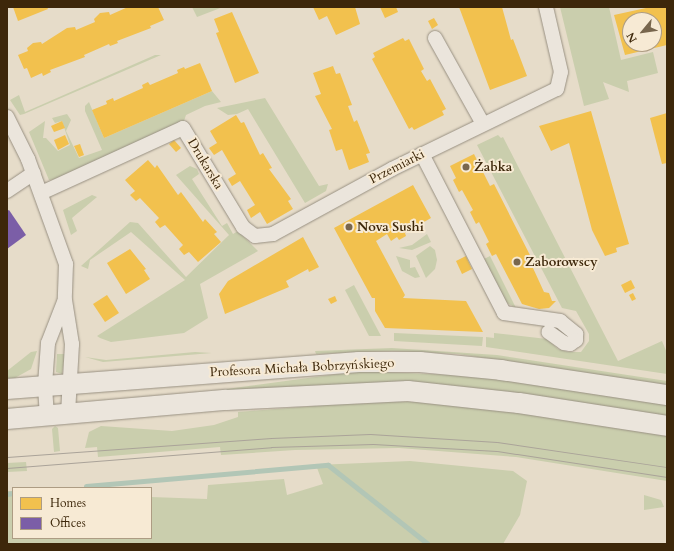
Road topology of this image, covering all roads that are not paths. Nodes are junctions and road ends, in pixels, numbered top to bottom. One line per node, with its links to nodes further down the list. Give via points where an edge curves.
1 (546, 7): 4 (street, Przemiarki, via 560,66 560,84 548,95)
2 (435, 38): 4 (street)
3 (7, 116): 6 (street)
4 (483, 124): 5 (street, Przemiarki)
5 (422, 154): 9 (street, Przemiarki); 11 (street, via 504,313 560,321 576,334 576,340 570,344 564,343)
6 (34, 173): 7 (street); 8 (street)
7 (7, 191)
8 (41, 193): 9 (street, Drukarska, via 183,128 247,231 255,236 267,236); 10 (street, via 66,264)
9 (311, 212)
10 (65, 300): 12 (street, via 72,344); 13 (street, via 48,343)
11 (548, 332)
12 (70, 384): 13 (main road, Profesora Michała Bobrzyńskiego); 15 (main road, Profesora Michała Bobrzyńskiego, via 358,362 420,362 501,370); 16 (street)
13 (46, 386): 14 (main road, Profesora Michała Bobrzyńskiego); 17 (street)
14 (7, 389)
15 (667, 395)
16 (68, 414): 17 (main road); 19 (main road, via 226,400 408,391 519,402)
17 (47, 416): 18 (main road)
18 (7, 419)
19 (667, 426)

